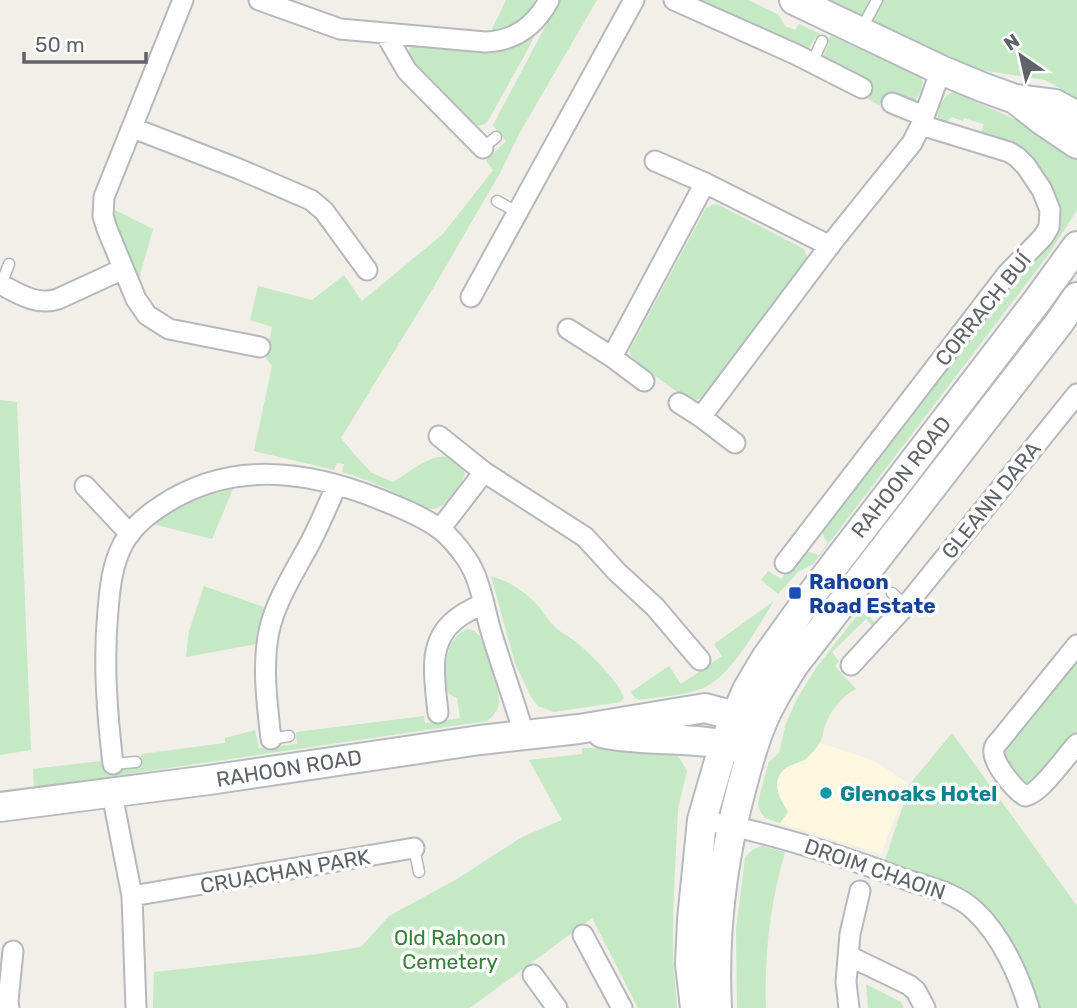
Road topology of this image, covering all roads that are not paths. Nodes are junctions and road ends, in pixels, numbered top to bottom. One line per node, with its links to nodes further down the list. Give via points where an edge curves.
1 (183, 0): 18 (street)
2 (259, 0): 9 (street, via 336,29)
3 (549, 0): 9 (street, via 528,28 502,40)
4 (634, 0): 24 (street)
5 (674, 0): 11 (street)
6 (794, 0): 8 (main road)
7 (877, 0): 8 (lane)
8 (860, 32): 12 (main road)
9 (385, 33): 19 (street, via 407,71)
10 (822, 41): 11 (lane)
11 (812, 63): 13 (street)
12 (941, 70): 14 (main road); 17 (street)
13 (862, 88)
14 (1015, 99): 16 (main road, via 1055,104); 20 (main road)
15 (892, 103): 17 (street, CORRACH BUÍ)
16 (1077, 116)
17 (923, 120): 25 (street, via 912,143); 47 (street, CORRACH BUÍ, via 1017,157 1045,196 1049,228 1007,274 812,541)
18 (133, 128): 28 (street, via 103,206); 29 (street, via 311,200 324,211)
19 (489, 143)
20 (1077, 144)
21 (655, 161): 22 (street)
22 (705, 183): 25 (street); 35 (street)
23 (497, 201): 24 (lane)
24 (517, 212): 31 (street)
25 (830, 246): 39 (street)
26 (1077, 246): 53 (main road, RAHOON ROAD, via 754,677)
27 (9, 264): 30 (lane)
28 (123, 269): 30 (street, via 47,302); 34 (street, via 142,309 161,325)
29 (365, 273)
30 (1, 285)
31 (471, 297)
32 (1077, 297): 53 (main road, RAHOON ROAD, via 794,665 772,701)
33 (568, 329): 35 (street)
34 (261, 343)
35 (612, 357): 36 (street)
36 (644, 381)
37 (1077, 394): 51 (street, GLEANN DARA, via 899,599)
38 (679, 403): 39 (street)
39 (701, 416): 41 (street)
40 (439, 436): 42 (street)
41 (735, 443)
42 (484, 472): 45 (street); 50 (street, via 585,537 656,607)
43 (337, 485): 45 (street, via 401,508); 46 (street, via 275,474 220,480 171,499); 56 (street, via 273,618 266,677)
44 (85, 486): 46 (street)
45 (440, 529): 48 (street, via 466,559)
46 (130, 534): 61 (street, via 112,573 106,634)
47 (785, 563)
48 (484, 603): 52 (street, via 453,621 435,650); 55 (street)
49 (1077, 645): 58 (street, via 994,748 994,757 1025,796 1040,787)
50 (700, 660)
51 (851, 665)
52 (442, 712)
53 (748, 721): 54 (main road, RAHOON ROAD, via 705,708); 57 (main road); 59 (main road)
54 (579, 729): 55 (main road, RAHOON ROAD); 57 (main road, RAHOON ROAD, via 626,738)
55 (524, 734): 62 (main road, RAHOON ROAD)
56 (280, 737)
57 (724, 744): 59 (main road, RAHOON ROAD); 64 (main road)
58 (1077, 744)
59 (752, 752): 65 (main road)
60 (136, 762): 61 (lane)
61 (113, 764)
62 (112, 794): 63 (main road, RAHOON ROAD); 69 (street)
63 (0, 807)
64 (702, 820): 65 (street, DROIM CHAOIN); 78 (main road, via 692,931)
65 (731, 825): 79 (main road, via 717,918); 82 (street, DROIM CHAOIN, via 858,861 964,902 997,939)
66 (414, 848): 67 (lane, CRUACHAN PARK); 69 (street, CRUACHAN PARK)
67 (419, 872)
68 (860, 891): 72 (street, via 849,934)
69 (132, 896): 76 (street)
70 (583, 935): 74 (street)
71 (13, 951): 75 (street)
72 (849, 956): 80 (street); 81 (street, via 909,985)
73 (533, 975): 77 (street)
74 (616, 1006)
75 (9, 1008)
76 (136, 1008)
77 (557, 1008)
78 (695, 1008)
79 (717, 1008)
80 (849, 1008)
81 (925, 1008)
82 (1029, 1008)

